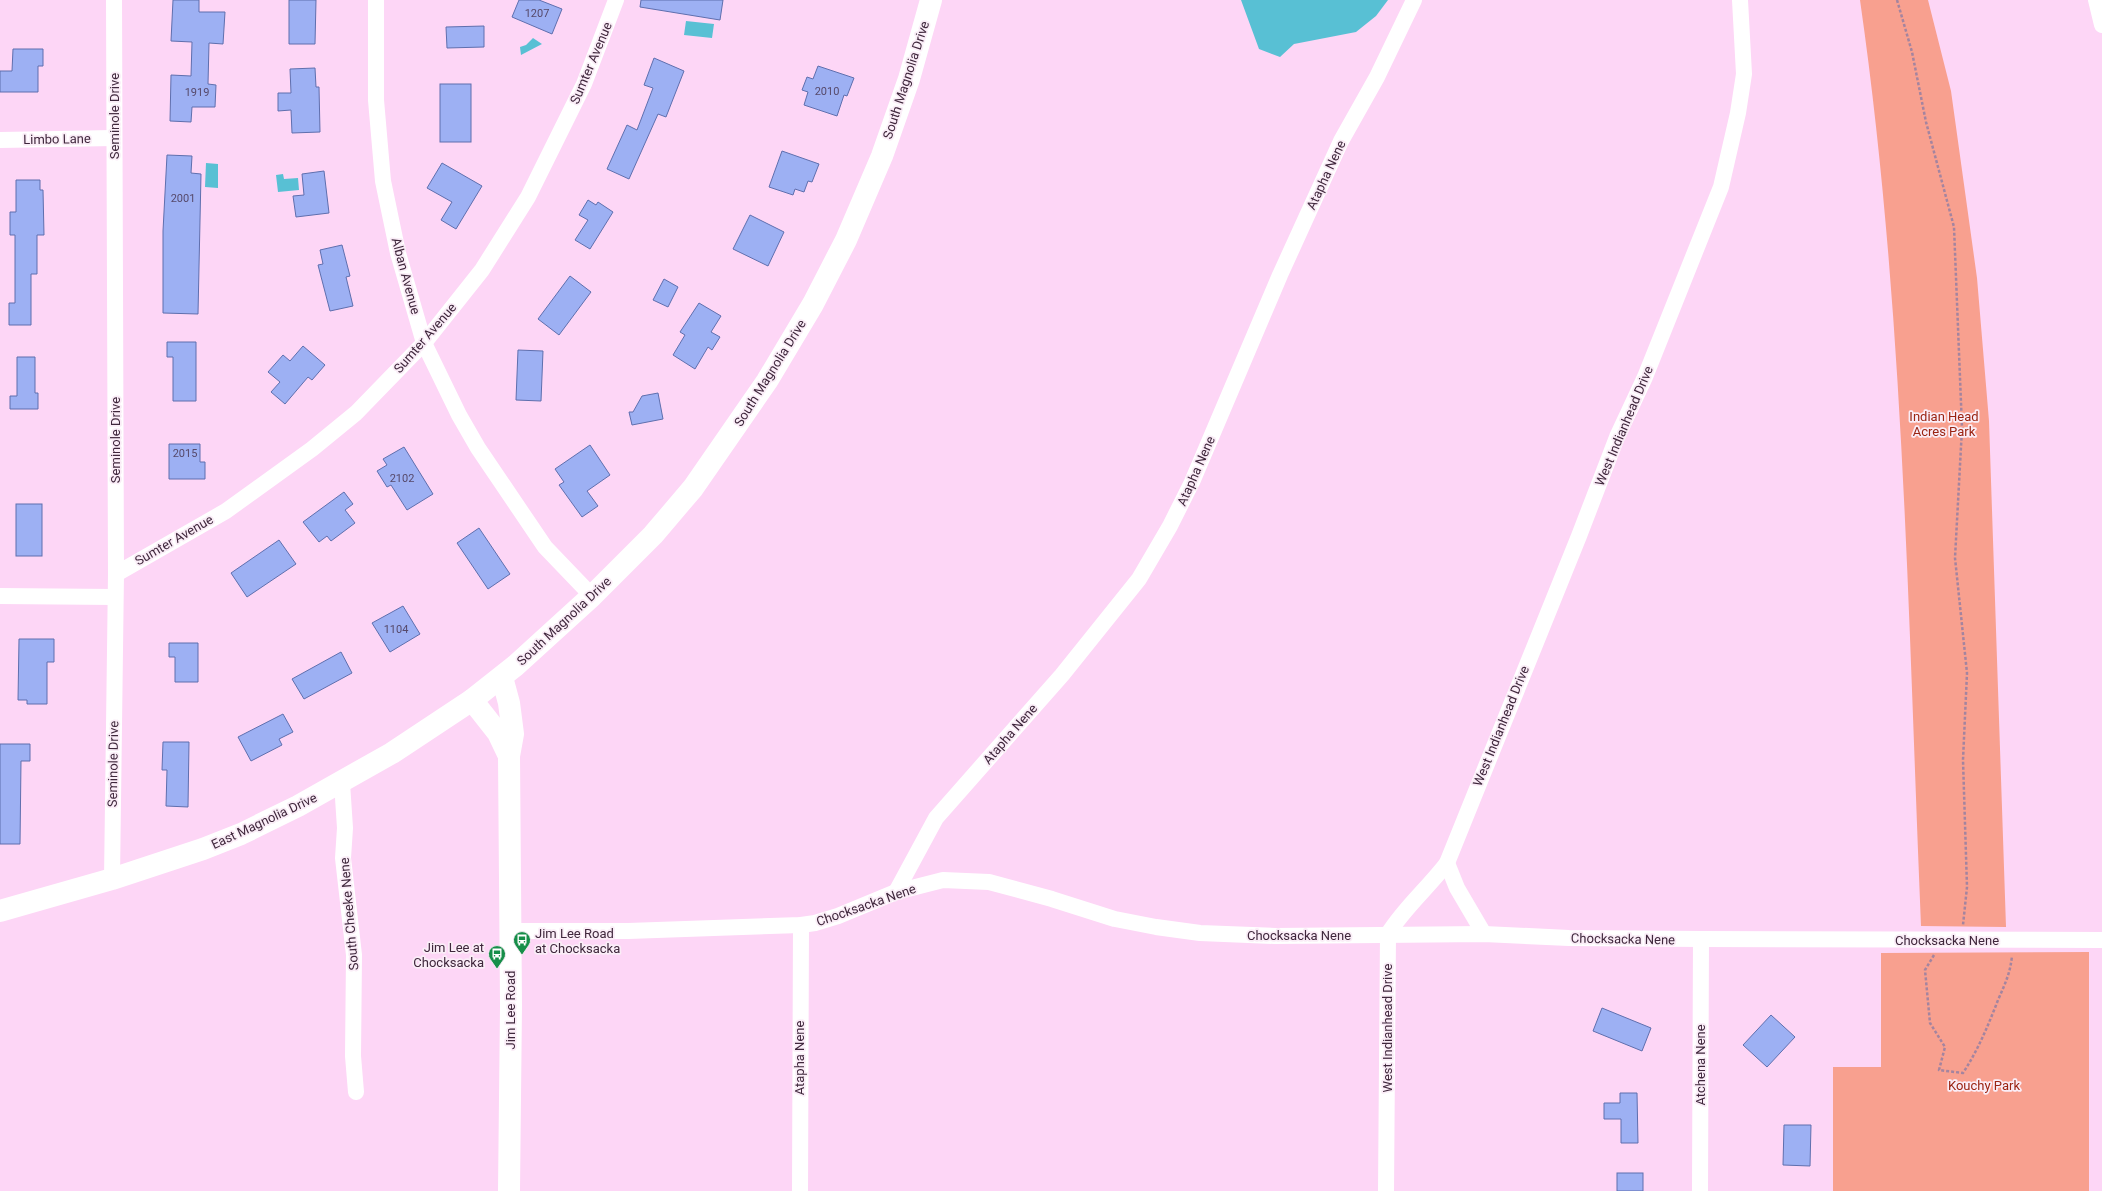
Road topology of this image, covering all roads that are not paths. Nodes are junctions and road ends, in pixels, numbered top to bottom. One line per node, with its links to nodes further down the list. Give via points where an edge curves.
1 (114, 0): 9 (street, Seminole Drive)
2 (376, 0): 11 (street, Alban Avenue, via 376,100 383,181 398,253)
3 (616, 0): 11 (street, Sumter Avenue, via 584,84 528,197 482,270)
4 (931, 0): 14 (main road, South Magnolia Drive, via 909,79 882,156 846,240 813,304 767,381 693,488 653,534)
5 (1414, 0): 22 (street, Atapha Nene, via 1377,77 1341,141 1280,275 1192,482 1170,526 1143,572 1062,675 936,818)
6 (1740, 0): 20 (street, West Indianhead Drive, via 1744,74 1721,187 1645,377 1617,437 1580,536 1560,579)
7 (2096, 0): 8 (street)
8 (2102, 25)
9 (114, 138): 10 (street, Limbo Lane); 12 (street, Seminole Drive)
10 (0, 140)
11 (424, 343): 12 (street, Sumter Avenue, via 356,413 312,449 226,511); 14 (street, Alban Avenue, via 478,448 545,547)
12 (116, 574): 15 (street, Seminole Drive)
13 (0, 596): 15 (street)
14 (592, 596): 16 (main road, South Magnolia Drive)
15 (115, 597): 21 (street, Seminole Drive)
16 (502, 678): 17 (main road, East Magnolia Drive); 18 (main road, Jim Lee Road, via 509,703 513,734)
17 (472, 700): 18 (main road, Jim Lee Road, via 498,733); 19 (main road, East Magnolia Drive)
18 (509, 756): 25 (main road, Jim Lee Road)
19 (342, 783): 21 (main road, East Magnolia Drive, via 242,834); 30 (street, South Cheeke Nene, via 343,858 354,955 353,1056)
20 (1447, 863): 26 (street, West Indianhead Drive, via 1397,920); 27 (street, via 1457,888)
21 (112, 879): 23 (main road, East Magnolia Drive)
22 (896, 892): 24 (street, Chocksacka Nene, via 838,916); 26 (street, Chocksacka Nene, via 943,880 990,882 1115,919 1200,933 1275,936)
23 (0, 911)
24 (801, 925): 25 (street, Chocksacka Nene, via 712,926 628,931); 32 (street, Atapha Nene)
25 (510, 931): 31 (main road, Jim Lee Road)
26 (1388, 934): 27 (street, Chocksacka Nene); 33 (street, West Indianhead Drive)
27 (1484, 934): 28 (street, Chocksacka Nene, via 1569,938)
28 (1701, 939): 29 (street, Chocksacka Nene); 34 (street, Atchena Nene)
29 (2102, 940)
30 (356, 1092)
31 (509, 1191)
32 (800, 1191)
33 (1386, 1191)
34 (1700, 1191)

